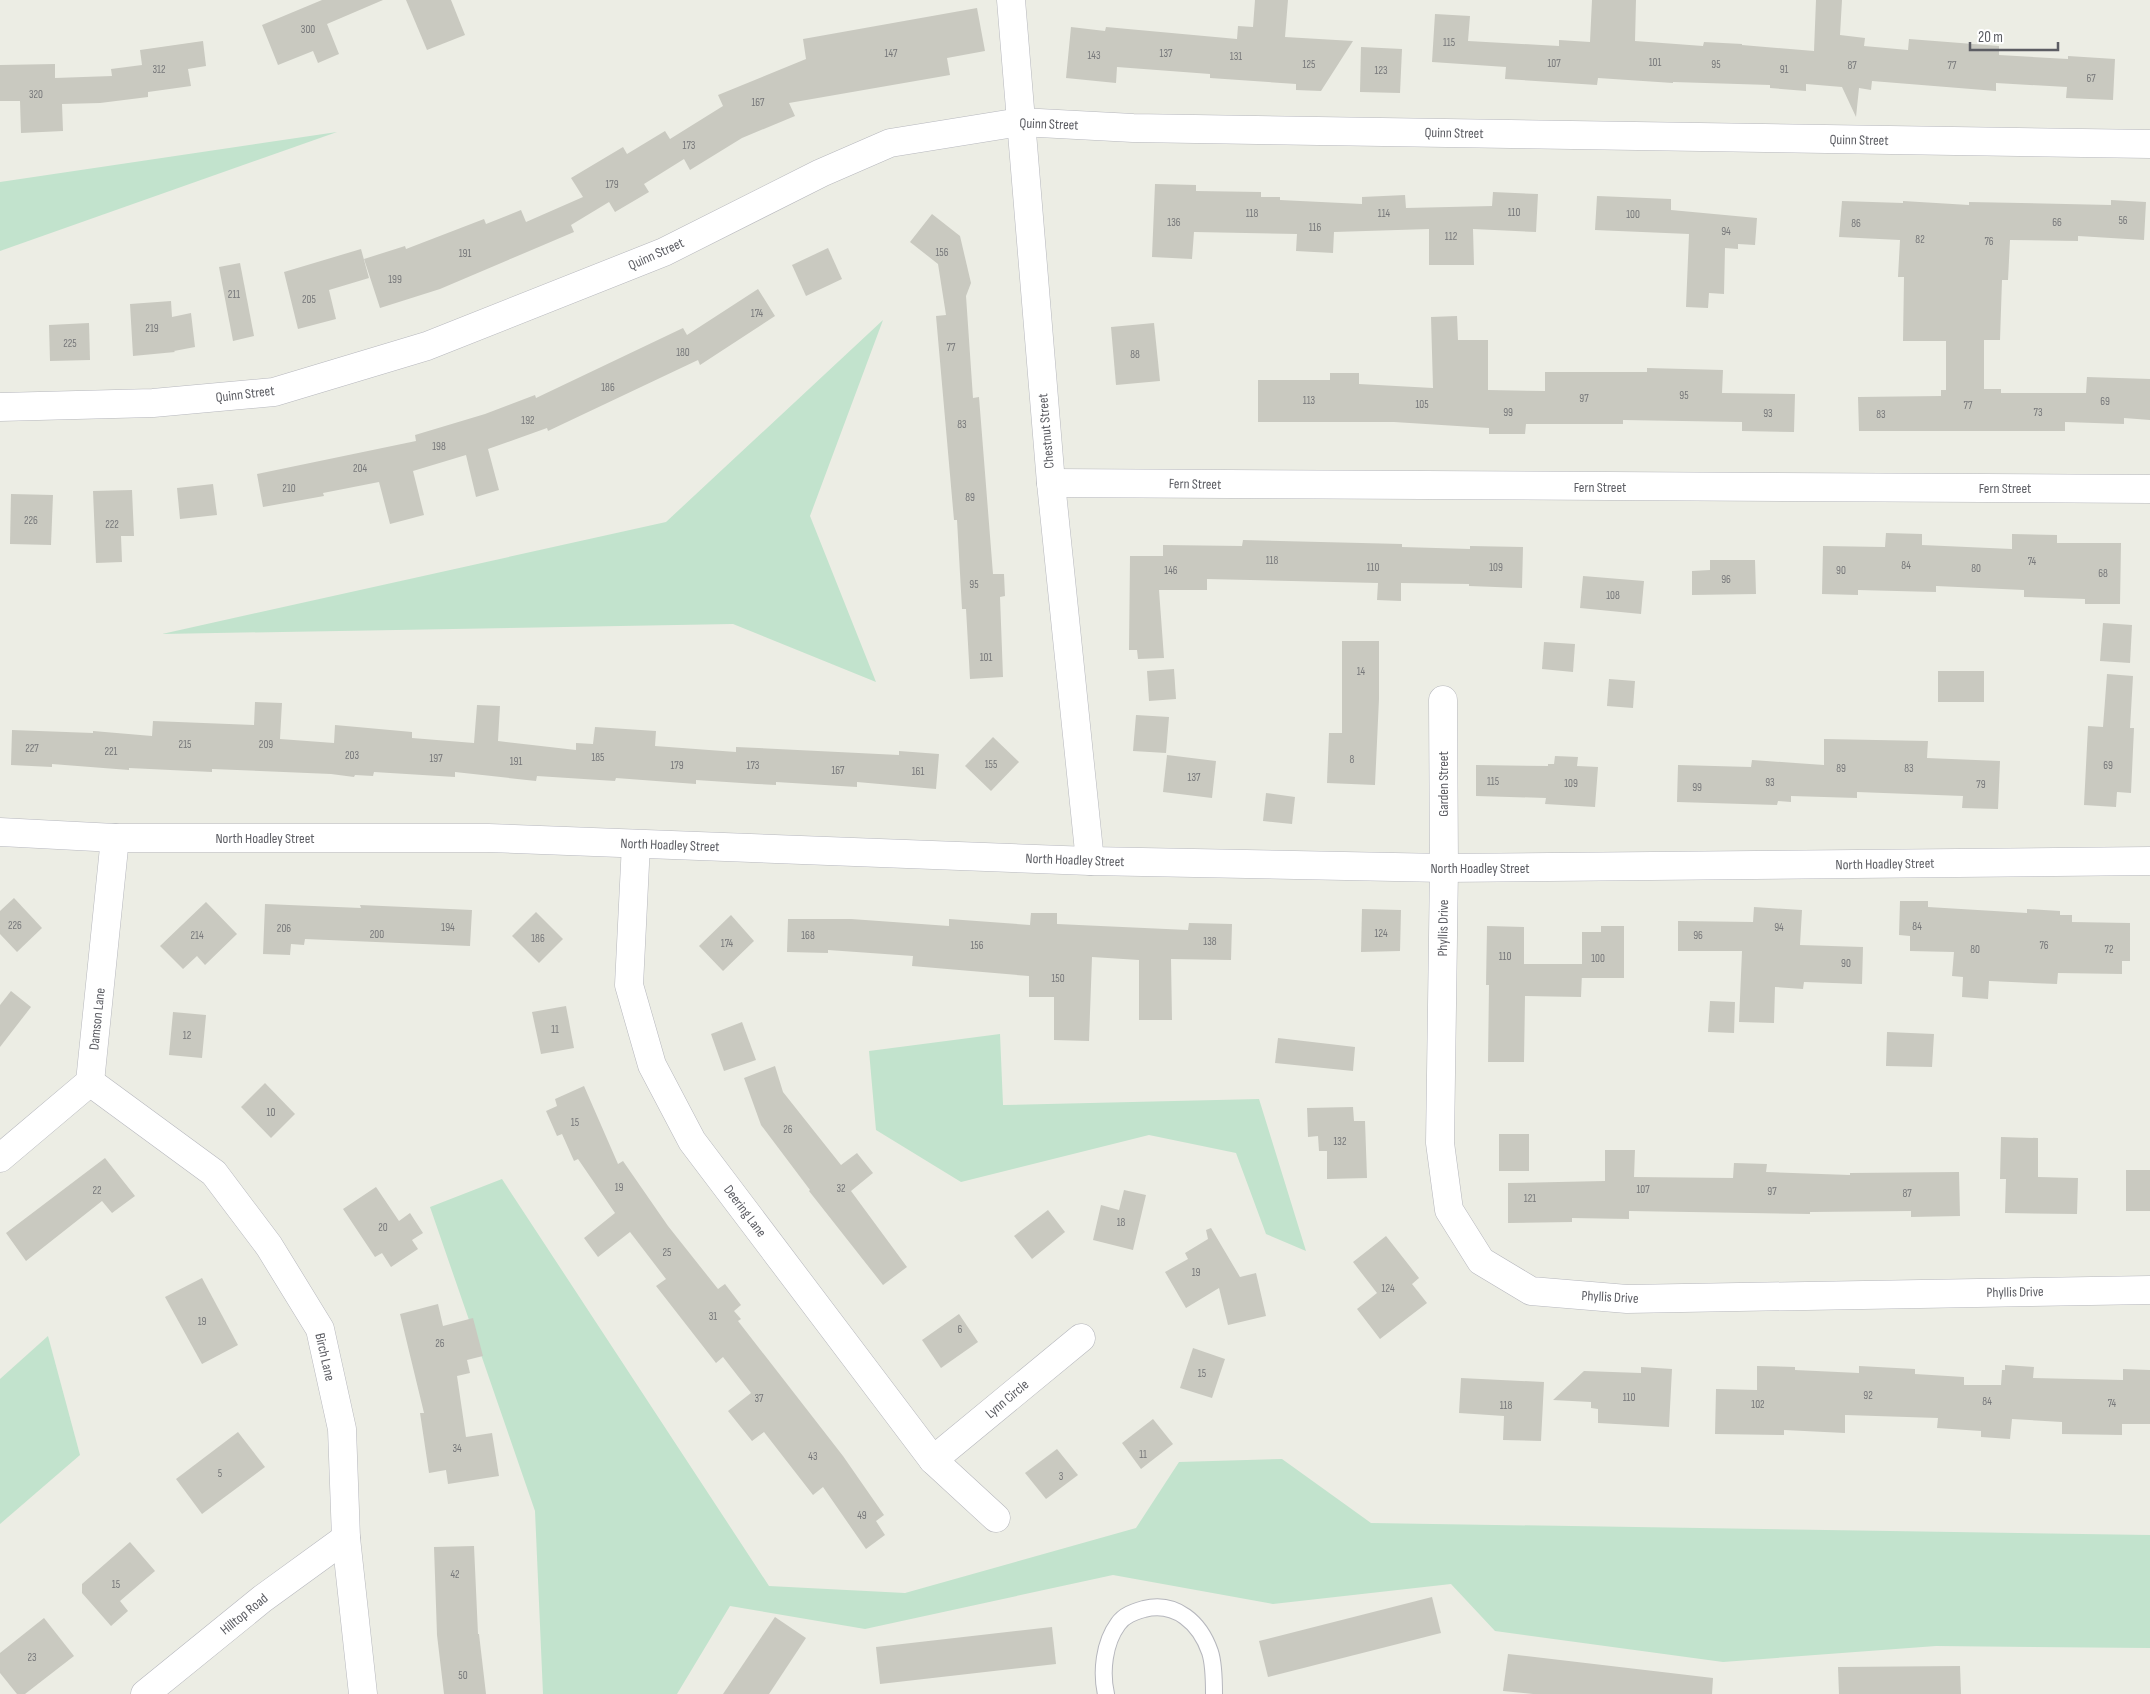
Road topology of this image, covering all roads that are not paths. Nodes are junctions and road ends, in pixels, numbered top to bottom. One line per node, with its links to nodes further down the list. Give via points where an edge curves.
1 (1011, 0): 2 (street, Chestnut Street)
2 (1020, 122): 3 (street, Quinn Street, via 1133,128); 4 (street, Quinn Street, via 890,143 821,173 664,252 427,346 274,392 152,404); 5 (street, Chestnut Street)
3 (2150, 144)
4 (0, 407)
5 (1051, 483): 6 (street, Fern Street); 11 (street, Chestnut Street)
6 (2150, 489)
7 (1443, 700): 13 (street, Garden Street)
8 (0, 832): 9 (street, North Hoadley Street)
9 (115, 838): 10 (street, North Hoadley Street, via 488,838); 14 (street, Damson Lane)
10 (636, 844): 11 (street, North Hoadley Street); 18 (street, Deering Lane, via 629,984 652,1065 692,1141)
11 (1090, 861): 13 (street, North Hoadley Street)
12 (2150, 861): 13 (street, North Hoadley Street)
13 (1444, 868): 16 (street, Phyllis Drive, via 1440,1143 1450,1210 1481,1260 1531,1291 1627,1299)
14 (90, 1082): 15 (street); 20 (street, Birch Lane, via 214,1173 269,1246 320,1329 342,1430)
15 (0, 1158)
16 (2150, 1290)
17 (1081, 1338): 18 (street, Lynn Circle)
18 (933, 1460): 19 (street, Deering Lane)
19 (996, 1518)
20 (346, 1538): 21 (street, Hilltop Road, via 262,1598); 22 (street, Birch Lane)
21 (145, 1694)
22 (363, 1694)
23 (1106, 1694): 24 (lane, via 1103,1681 1107,1645 1118,1623 1131,1613 1149,1608 1169,1608 1188,1617 1203,1634 1211,1654)
24 (1214, 1694)

